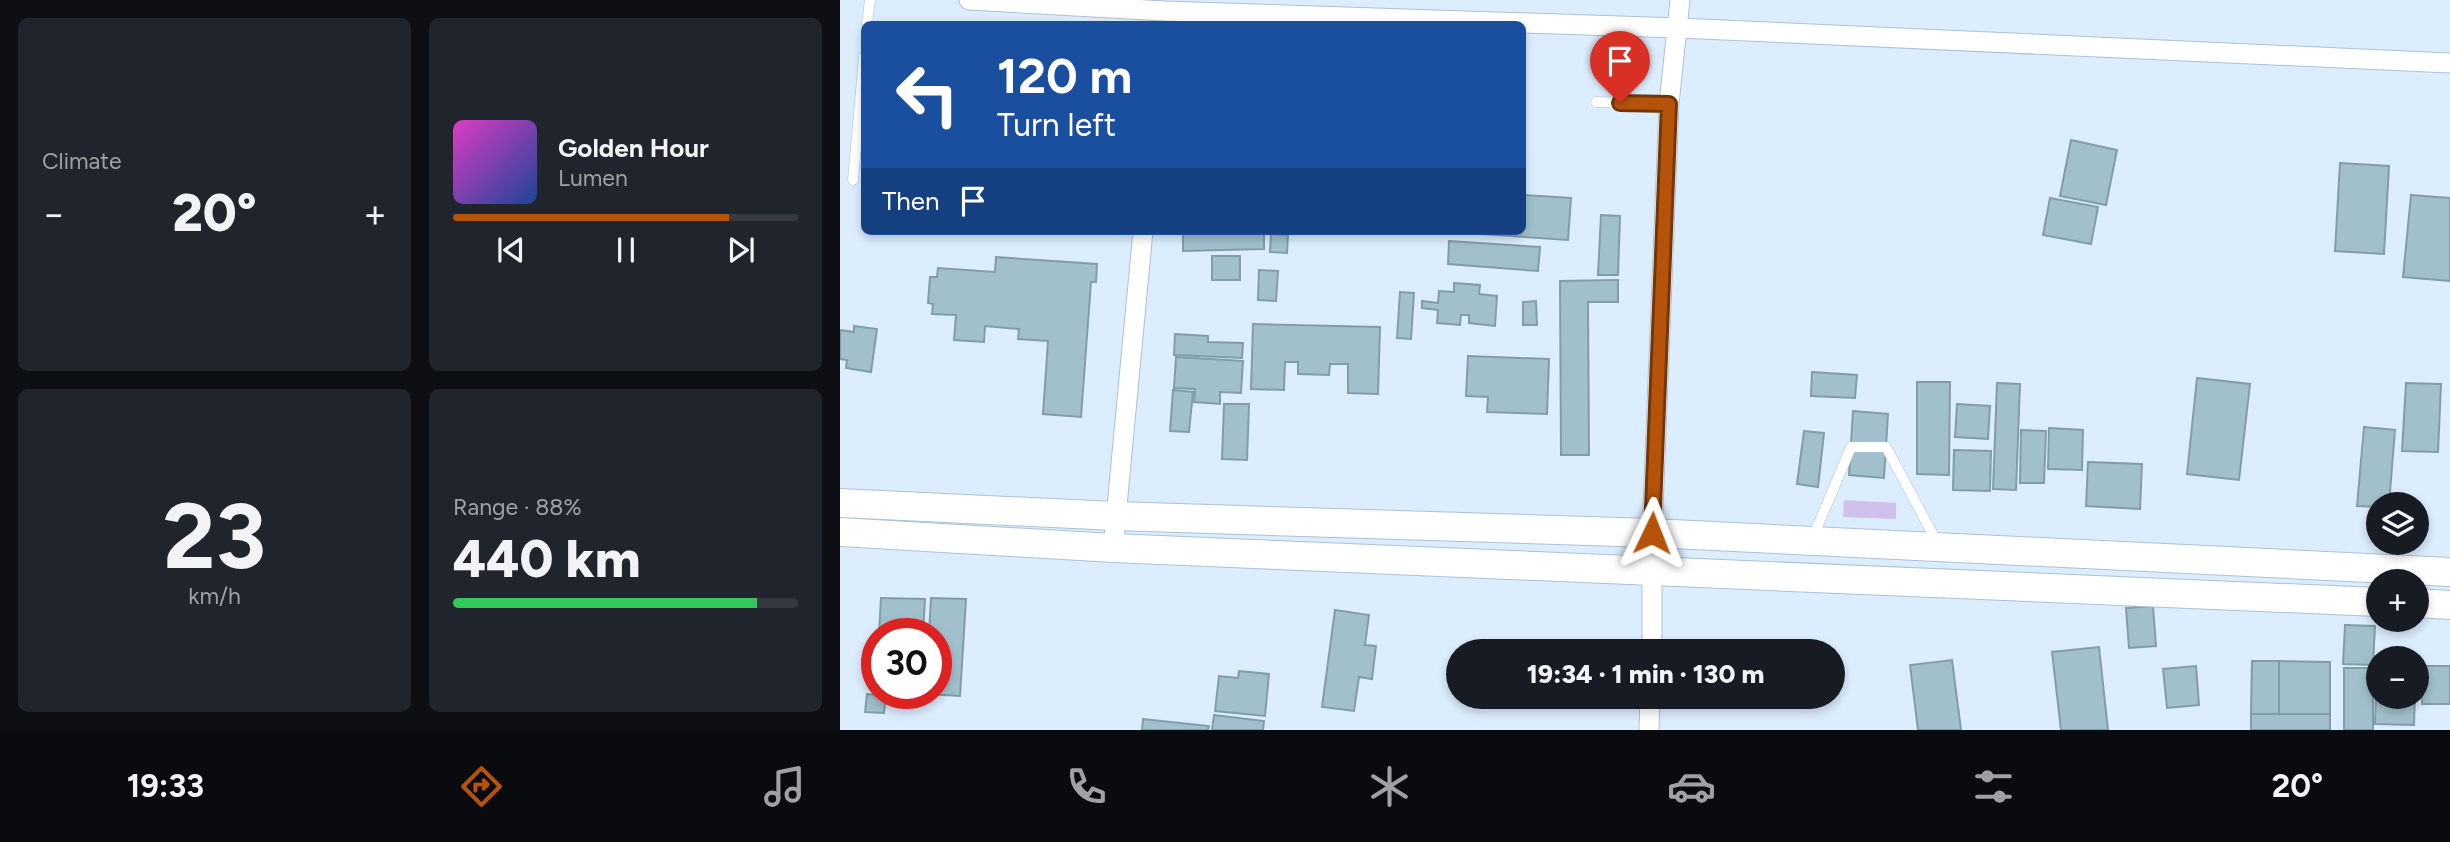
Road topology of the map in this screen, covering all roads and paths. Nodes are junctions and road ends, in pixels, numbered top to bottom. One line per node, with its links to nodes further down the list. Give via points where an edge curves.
1 (870, 0): 5 (lane)
2 (969, 0): 4 (street)
3 (1680, 0): 8 (street)
4 (1165, 12): 6 (street)
5 (867, 21)
6 (1454, 21)
7 (1526, 23): 8 (street)
8 (1679, 28): 9 (street); 12 (street)
9 (2450, 63)
10 (861, 91): 13 (lane)
11 (1596, 102): 12 (lane)
12 (1669, 104): 18 (street)
13 (853, 180)
14 (1143, 235): 16 (street)
15 (840, 503): 16 (street)
16 (1115, 516): 18 (street); 21 (street)
17 (840, 532): 21 (street)
18 (1652, 533): 19 (street); 22 (street)
19 (1812, 541): 20 (street); 20 (lane, via 1851,447 1886,447)
20 (1939, 547): 23 (street)
21 (1113, 548): 22 (street)
22 (1652, 570): 24 (street); 27 (street)
23 (2450, 572)
24 (2366, 601)
25 (2429, 604): 26 (street)
26 (2450, 605)
27 (1652, 639)
28 (1650, 709): 29 (street)
29 (1649, 730)

